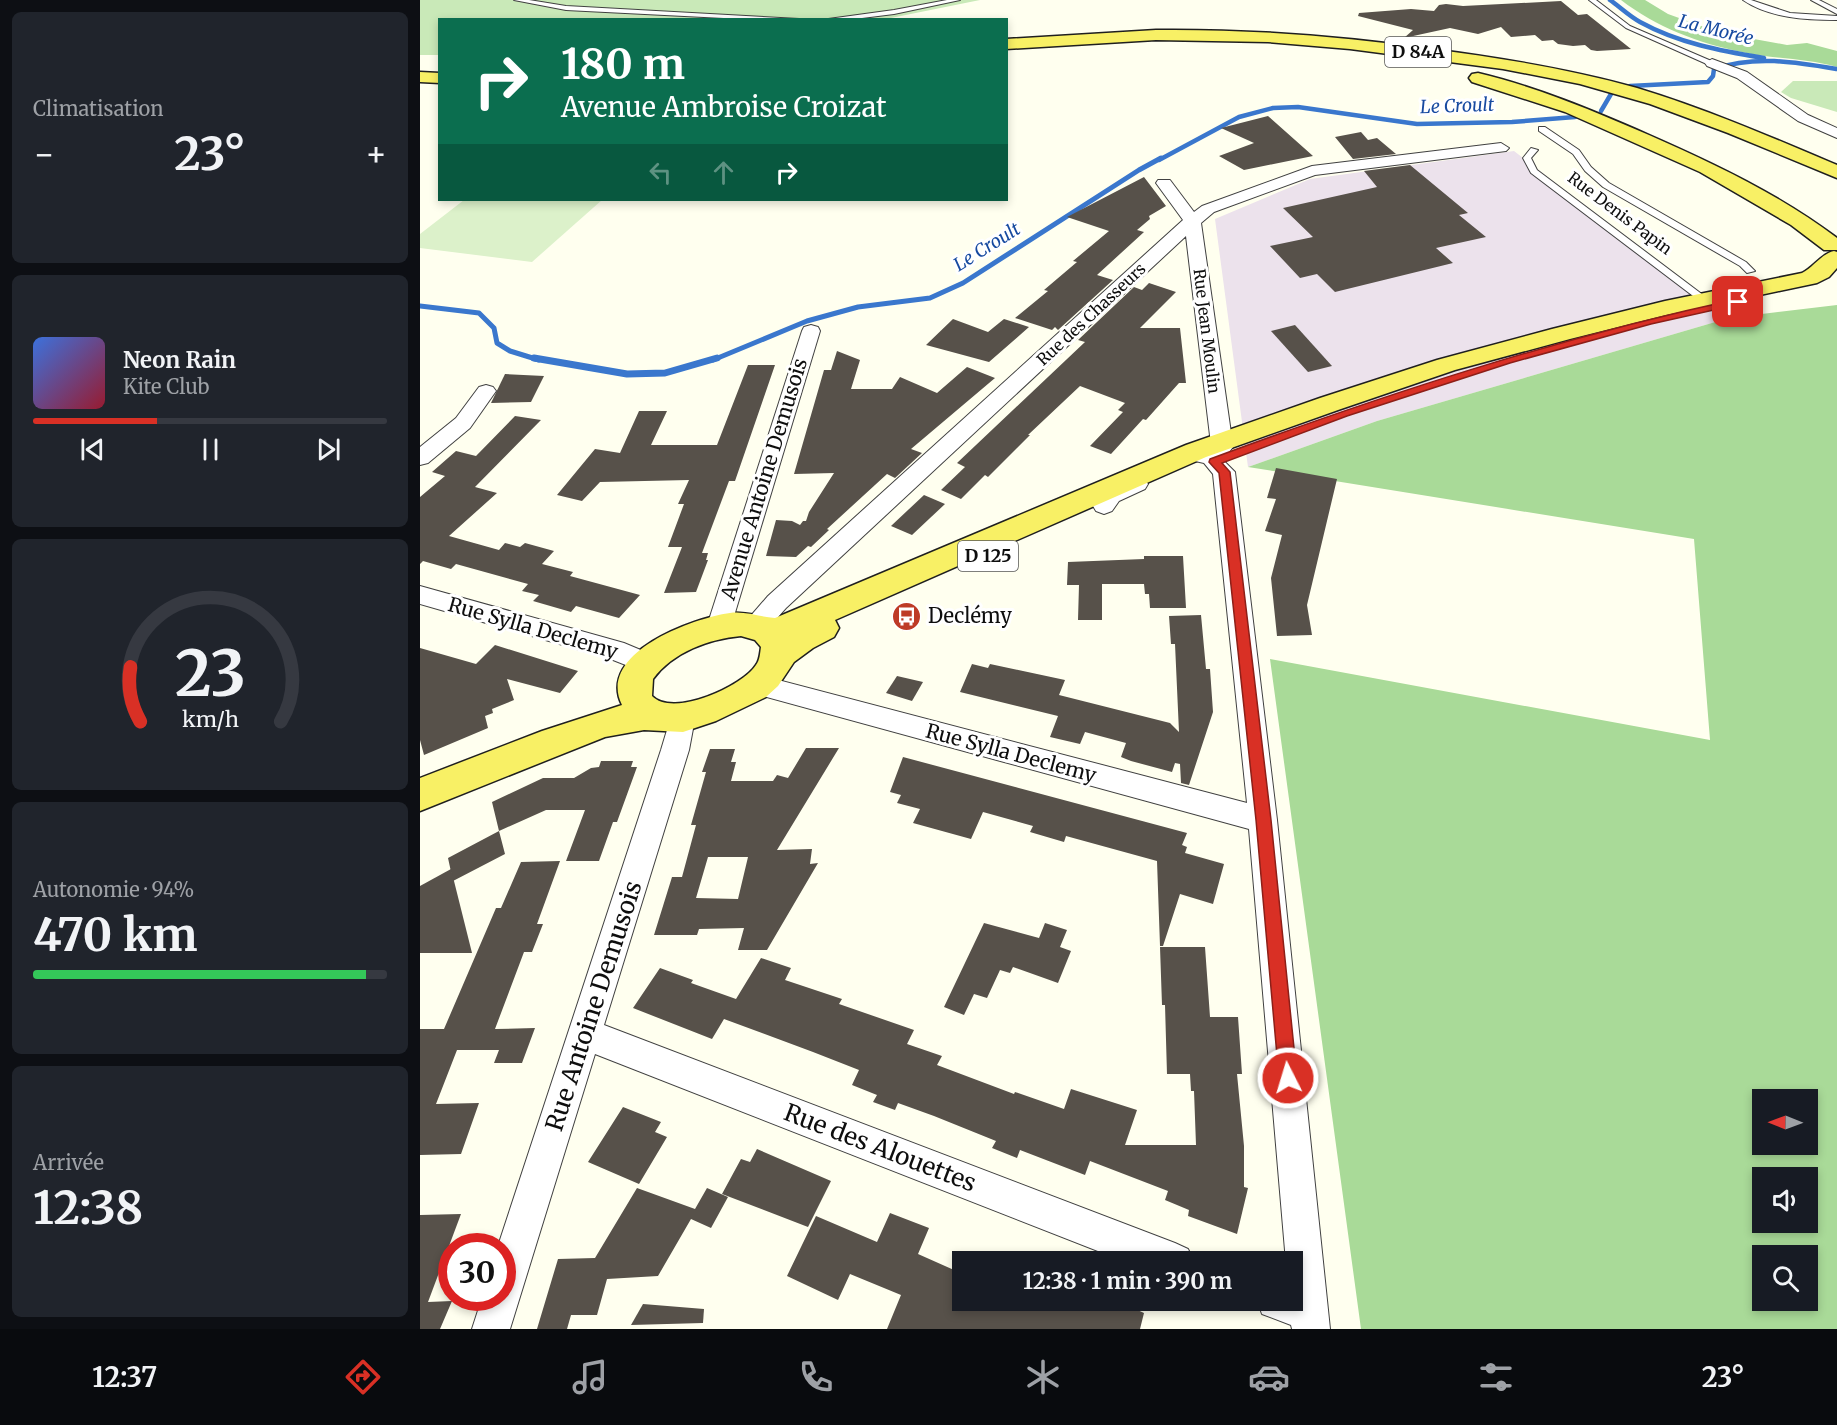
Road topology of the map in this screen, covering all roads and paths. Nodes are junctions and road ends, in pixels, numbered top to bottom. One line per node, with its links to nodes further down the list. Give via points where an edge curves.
1 (517, 0): 7 (lane, via 566,8)
2 (957, 0): 8 (lane)
3 (1592, 0): 12 (lane, via 1628,27)
4 (1746, 0): 9 (lane, via 1788,16)
5 (1814, 0): 6 (lane)
6 (1837, 12)
7 (774, 18)
8 (842, 18)
9 (1837, 18)
10 (1237, 36): 11 (main road, D 84A, via 1120,36); 19 (main road, D 84A, via 1368,46 1575,77 1682,108); 22 (main road, D 84A, via 1410,62 1537,95 1707,168 1798,220)
11 (1008, 44)
12 (1712, 63): 16 (street, via 1742,75 1803,118)
13 (420, 78): 14 (main road)
14 (438, 79)
15 (1542, 129): 23 (lane, via 1576,152 1606,185)
16 (1837, 134)
17 (1502, 148): 21 (street, Rue des Chasseurs, via 1312,171 1208,209)
18 (1534, 150): 25 (lane, Rue Denis Papin, via 1527,158 1534,171)
19 (1837, 172)
20 (1164, 183): 21 (street)
21 (1192, 221): 28 (street, Rue Jean Moulin); 32 (street, Rue des Chasseurs, via 777,602)
22 (1835, 251): 25 (main road, D 125, via 1821,272 1809,278)
23 (1750, 271)
24 (1837, 291): 28 (main road, D 125, via 1757,298 1599,334)
25 (1704, 300): 28 (main road, D 125, via 1446,365)
26 (811, 331): 31 (street, Avenue Antoine Demusois)
27 (486, 391): 29 (street, via 463,423)
28 (1218, 452): 32 (main road, D 125, via 1149,471 802,621 776,630); 34 (main road, D 125, via 807,635 787,649); 38 (street, Rue Jean Moulin, via 1224,472)
29 (420, 458)
30 (420, 595): 33 (street, Rue Sylla Declemy, via 615,650)
31 (719, 626): 32 (main road, via 741,624); 33 (main road, via 670,647)
32 (758, 628): 34 (main road, via 770,634 777,644)
33 (641, 672): 35 (main road, via 634,693 639,704 643,709); 36 (main road, via 621,696)
34 (766, 676): 35 (main road, via 702,712); 38 (street, Rue Sylla Declemy)
35 (670, 717): 36 (main road, via 612,720); 39 (street, Rue Antoine Demusois, via 675,750)
36 (481, 768): 37 (main road)
37 (420, 795)
38 (1263, 820): 43 (street, Rue Jean Moulin)
39 (585, 1034): 40 (street, Rue Antoine Demusois); 41 (street, Rue des Alouettes)
40 (516, 1249)
41 (1147, 1251)
42 (497, 1311): 44 (street)
43 (1299, 1314)
44 (491, 1329)

